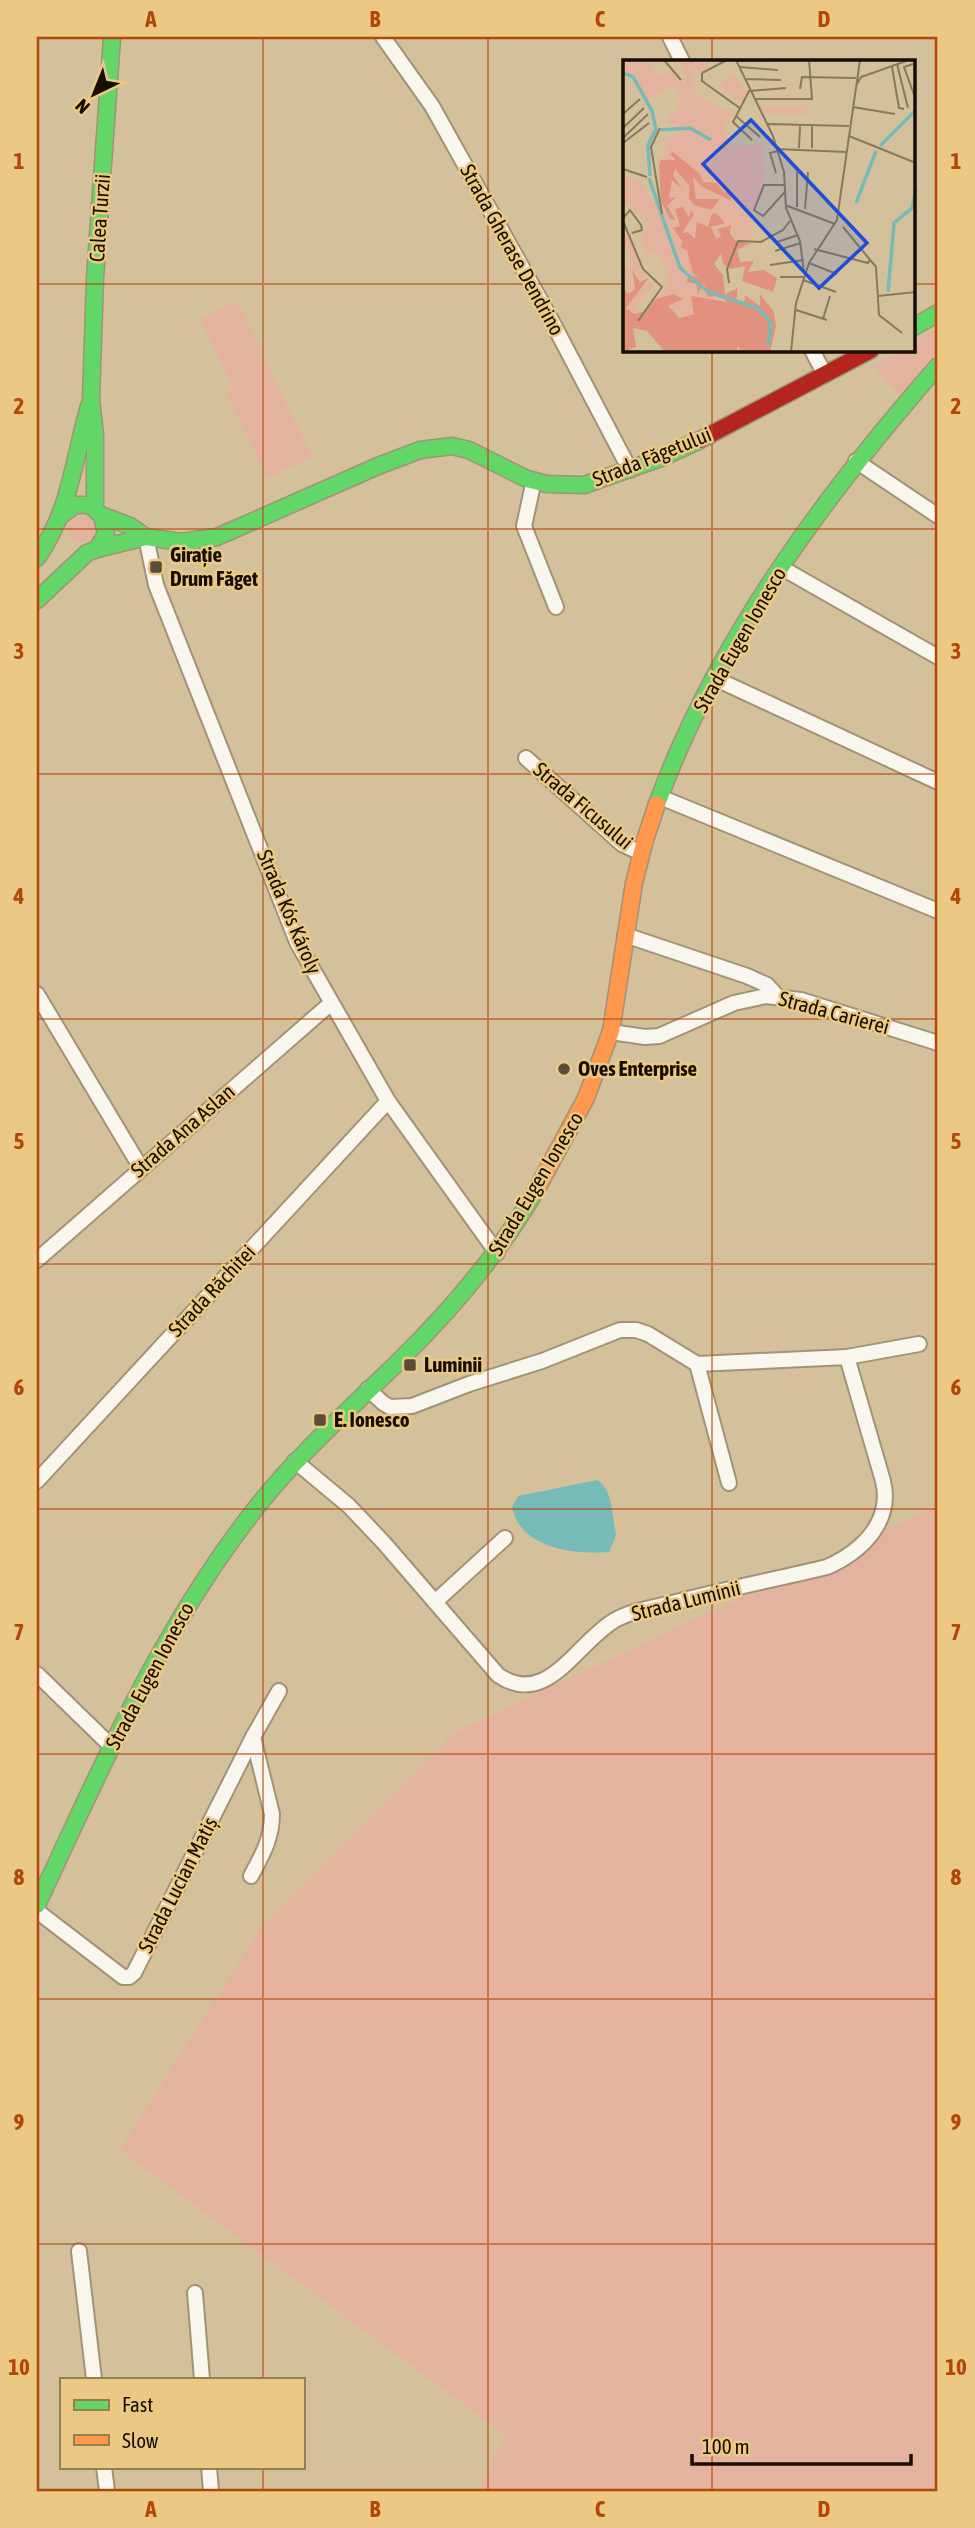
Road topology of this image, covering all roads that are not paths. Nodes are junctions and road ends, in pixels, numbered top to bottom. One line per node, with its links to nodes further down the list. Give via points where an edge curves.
1 (112, 37): 11 (street, Calea Turzii)
2 (383, 37): 13 (street, Strada Gherase Dendrino, via 451,139)
3 (670, 37): 4 (street)
4 (682, 60)
5 (938, 313): 6 (street)
6 (916, 326)
7 (813, 352): 10 (street)
8 (867, 352): 10 (street, Strada Făgetului)
9 (938, 366): 12 (street, Strada Eugen Ionesco)
10 (825, 375): 13 (street, Strada Făgetului, via 701,440)
11 (91, 399): 15 (street, Calea Turzii); 17 (street, Calea Turzii)
12 (856, 461): 16 (street); 21 (street, Strada Eugen Ionesco)
13 (629, 470): 14 (street, Strada Făgetului, via 584,485)
14 (534, 480): 18 (street, Strada Făgetului, via 469,450 437,447 378,466 217,537 181,542); 23 (street, via 524,526)
15 (99, 512): 17 (street, via 80,503 65,509); 18 (street, Strada Făgetului); 19 (street, Calea Turzii, via 106,534)
16 (938, 516)
17 (58, 522): 19 (street, via 66,548 78,554); 20 (street, Calea Turzii)
18 (146, 537): 19 (street, Strada Făgetului); 35 (street, Strada Kós Károly, via 156,585 297,943)
19 (92, 551): 22 (street)
20 (37, 558)
21 (785, 570): 24 (street); 25 (street, via 808,590); 26 (street, Strada Eugen Ionesco, via 746,622)
22 (37, 600)
23 (556, 607)
24 (938, 657)
25 (938, 668)
26 (714, 678): 28 (street); 29 (street, Strada Eugen Ionesco)
27 (526, 758): 30 (street, Strada Ficusului, via 622,844)
28 (938, 782)
29 (660, 797): 30 (street, Strada Eugen Ionesco); 31 (street)
30 (641, 853): 32 (street, Strada Eugen Ionesco)
31 (938, 911)
32 (625, 935): 34 (street, via 747,976 767,985); 36 (street, Strada Eugen Ionesco)
33 (37, 994): 39 (street)
34 (778, 997): 36 (street, Strada Carierei, via 734,1003 659,1036); 37 (street, Strada Carierei)
35 (330, 1003): 38 (street, Strada Kós Károly); 39 (street, Strada Ana Aslan)
36 (611, 1032): 40 (street, Strada Eugen Ionesco, via 579,1112)
37 (938, 1042)
38 (388, 1101): 40 (street, Strada Kós Károly); 47 (street, Strada Răchitei)
39 (141, 1168): 41 (street, Strada Ana Aslan)
40 (497, 1253): 45 (street, Strada Eugen Ionesco, via 455,1303)
41 (37, 1260)
42 (919, 1344): 43 (street)
43 (847, 1357): 44 (street); 50 (street, Strada Luminii, via 885,1501 870,1537 836,1563 622,1616 550,1676 531,1686 515,1685 498,1675)
44 (697, 1364): 45 (street, via 648,1334 620,1330 412,1406 390,1407); 48 (street)
45 (368, 1389): 46 (street, Strada Eugen Ionesco)
46 (295, 1461): 50 (street, Strada Luminii, via 349,1506); 54 (street, Strada Eugen Ionesco, via 178,1618)
47 (37, 1480)
48 (729, 1483)
49 (505, 1538): 50 (street)
50 (435, 1602)
51 (37, 1674): 54 (street)
52 (279, 1691): 53 (street, Strada Lucian Matiș)
53 (253, 1737): 55 (street, via 272,1826 268,1845); 57 (street, Strada Lucian Matiș, via 134,1973 124,1977)
54 (112, 1747): 56 (street, Strada Eugen Ionesco)
55 (251, 1876)
56 (37, 1905)
57 (37, 1911)
58 (79, 2250): 60 (street)
59 (195, 2293): 61 (street)
60 (94, 2378)
61 (202, 2378)
62 (104, 2468): 64 (street)
63 (209, 2468): 65 (street)
64 (107, 2491)
65 (211, 2491)

